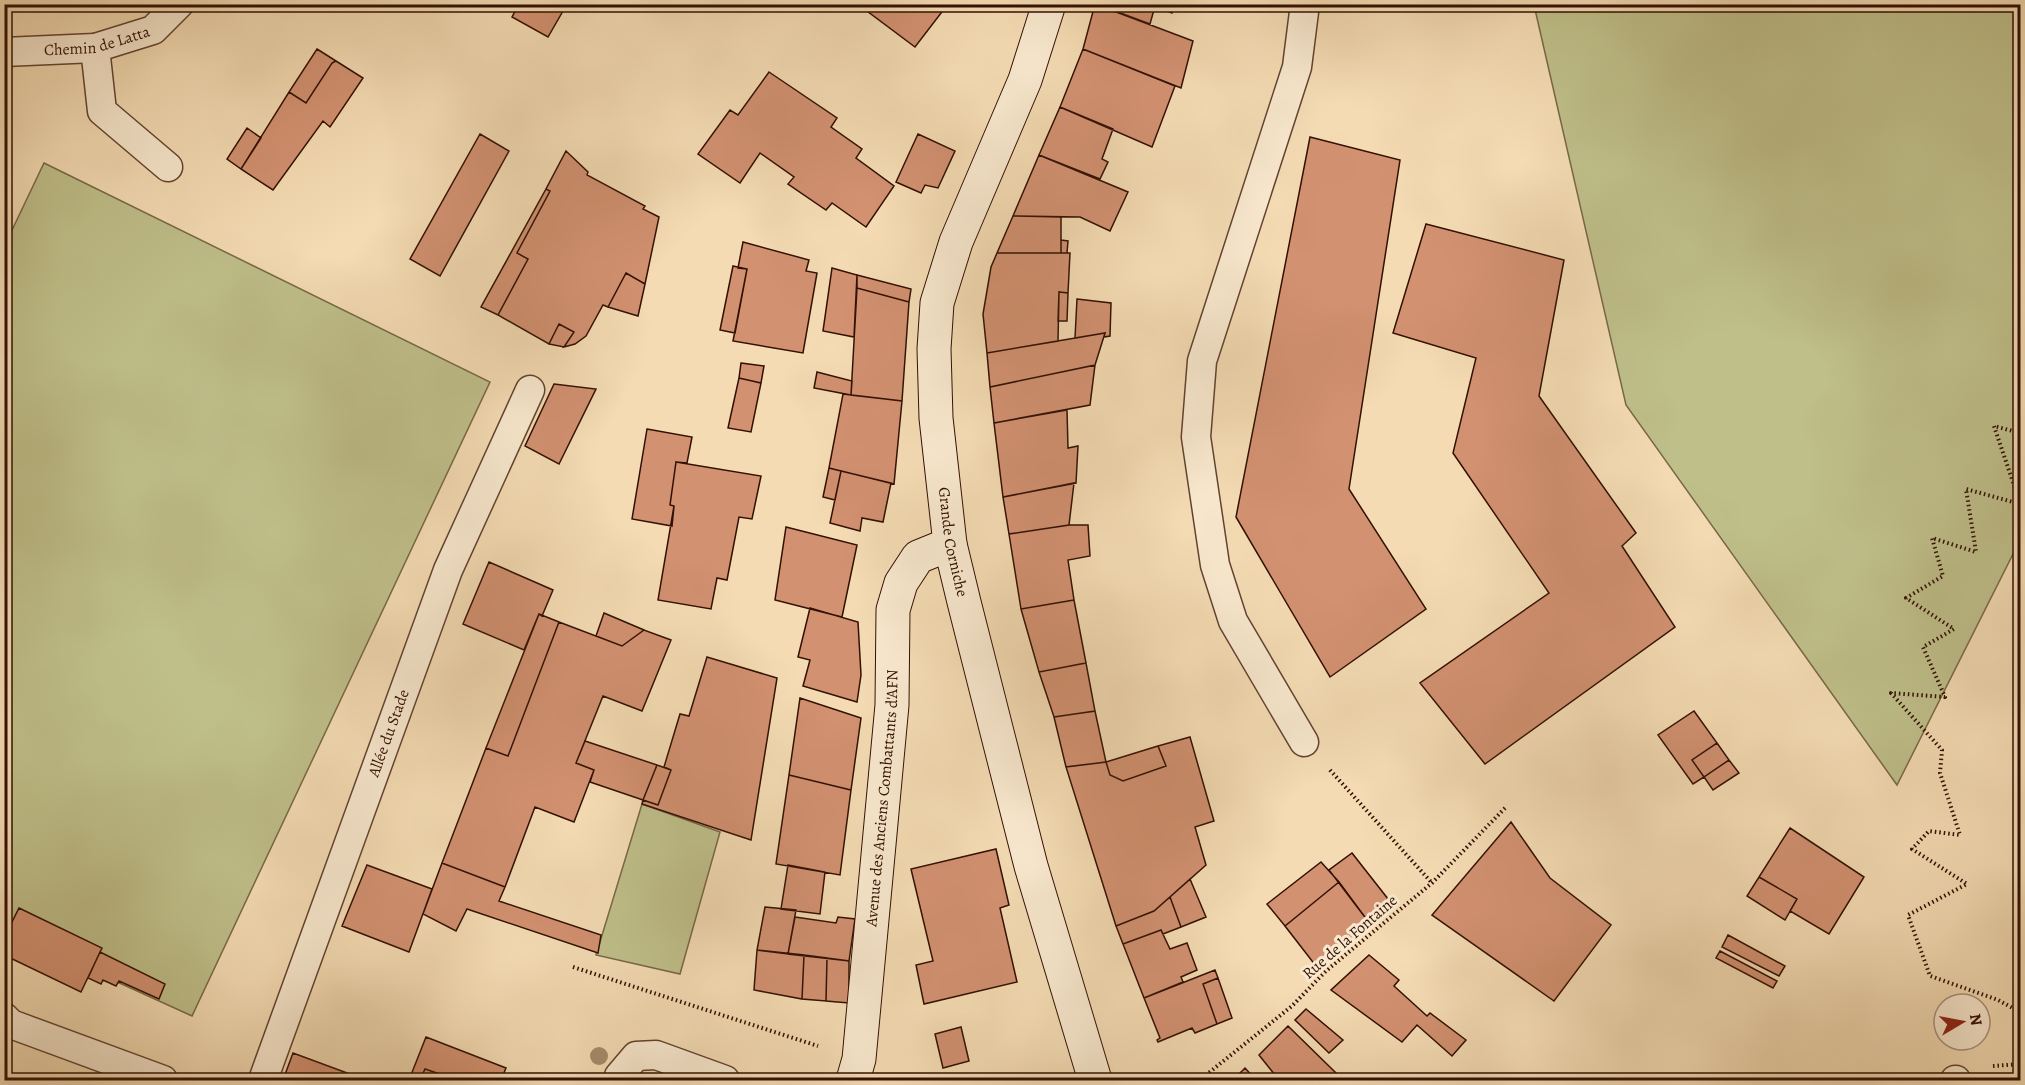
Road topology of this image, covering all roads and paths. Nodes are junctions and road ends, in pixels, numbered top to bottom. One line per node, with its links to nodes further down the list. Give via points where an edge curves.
1 (179, 4): 4 (lane, Chemin de Latta, via 153,30)
2 (1049, 4): 10 (main road, Grande Corniche, via 1025,80 956,242 937,303 936,418)
3 (1305, 4): 11 (lane, via 1297,67 1202,361 1196,437 1215,565 1233,621)
4 (95, 48): 5 (lane, Chemin de Latta); 6 (lane, via 102,111)
5 (4, 52)
6 (168, 167)
7 (530, 390): 19 (lane, Allée du Stade, via 448,570)
8 (2020, 433): 9 (path, via 1994,426)
9 (2020, 504): 15 (path, via 1966,489 1976,552 1932,538 1943,576 1906,598 1954,629 1923,647 1945,697 1891,693 1942,750 1940,773 1960,835 1929,831 1912,849 1967,884 1908,915 1930,976)
10 (950, 544): 17 (main road, Avenue des Anciens Combattants d'AFN, via 918,557 901,583 893,610 892,705); 22 (main road, Grande Corniche, via 1015,808)
11 (1304, 742): 13 (path)
12 (1507, 806): 13 (path, Rue de la Fontaine)
13 (1432, 883): 23 (path, Rue de la Fontaine, via 1326,971 1292,1006 1206,1075)
14 (573, 967): 17 (path)
15 (2020, 1012)
16 (4, 1017): 18 (lane, via 11,1024)
17 (856, 1070)
18 (163, 1080)
19 (263, 1080)
20 (618, 1080): 21 (lane, via 636,1056 656,1055)
21 (725, 1080)
22 (1095, 1080)
23 (1206, 1080)

